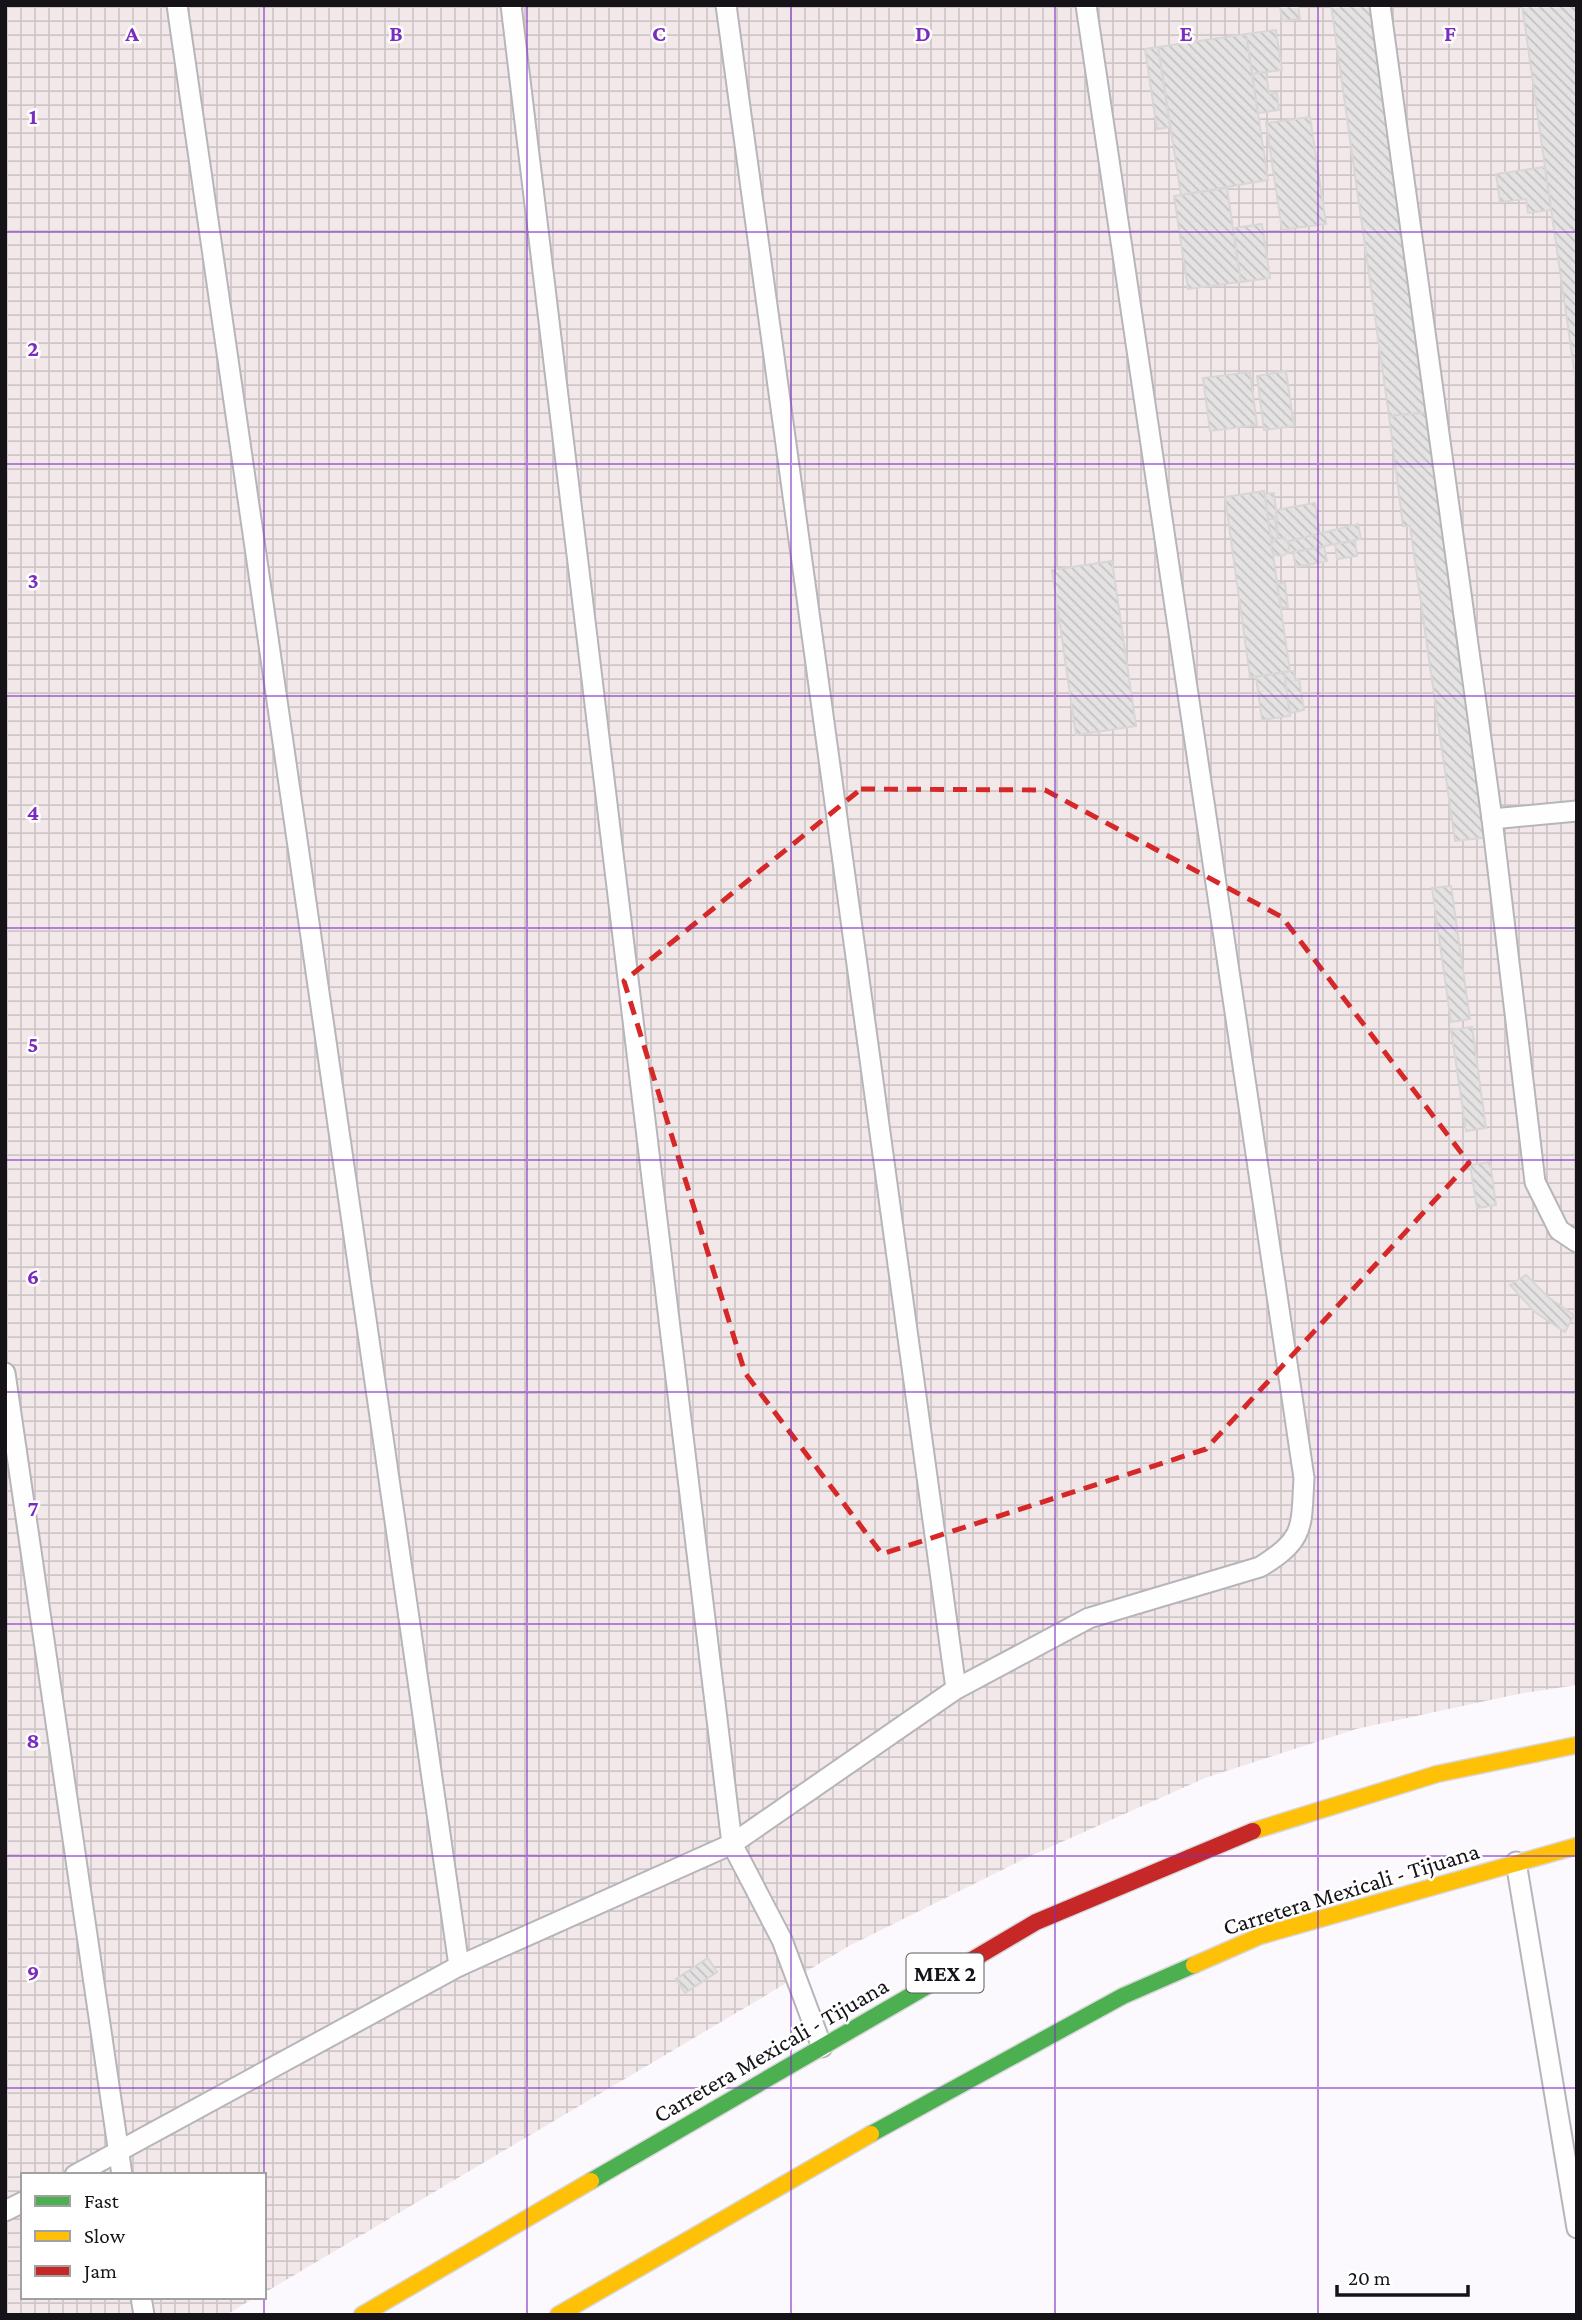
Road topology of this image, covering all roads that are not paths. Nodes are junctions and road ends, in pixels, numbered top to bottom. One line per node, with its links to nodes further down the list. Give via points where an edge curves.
1 (177, 5): 15 (lane)
2 (510, 5): 12 (lane)
3 (726, 5): 10 (lane)
4 (1086, 5): 10 (lane, via 1302,1464 1301,1529 1284,1552 1260,1567 1089,1618)
5 (1380, 5): 7 (lane)
6 (1577, 811): 7 (lane)
7 (1492, 819): 8 (lane, via 1535,1182 1559,1230)
8 (1577, 1242)
9 (5, 1373): 17 (lane)
10 (957, 1689): 12 (lane)
11 (1577, 1745): 16 (main road, Carretera Mexicali - Tijuana / MEX 2, via 1376,1788 1148,1870 1036,1922)
12 (732, 1844): 15 (lane); 16 (lane, via 782,1941)
13 (1577, 1846): 14 (main road, Carretera Mexicali - Tijuana)
14 (1516, 1862): 22 (lane); 24 (main road, Carretera Mexicali - Tijuana, via 1260,1937 1123,1996 833,2154)
15 (458, 1966): 17 (lane)
16 (822, 2047): 23 (main road, Carretera Mexicali - Tijuana / MEX 2)
17 (118, 2152): 18 (lane); 19 (lane)
18 (79, 2173)
19 (122, 2173)
20 (21, 2203): 21 (lane)
21 (5, 2211)
22 (1577, 2228)
23 (362, 2315)
24 (558, 2315)

